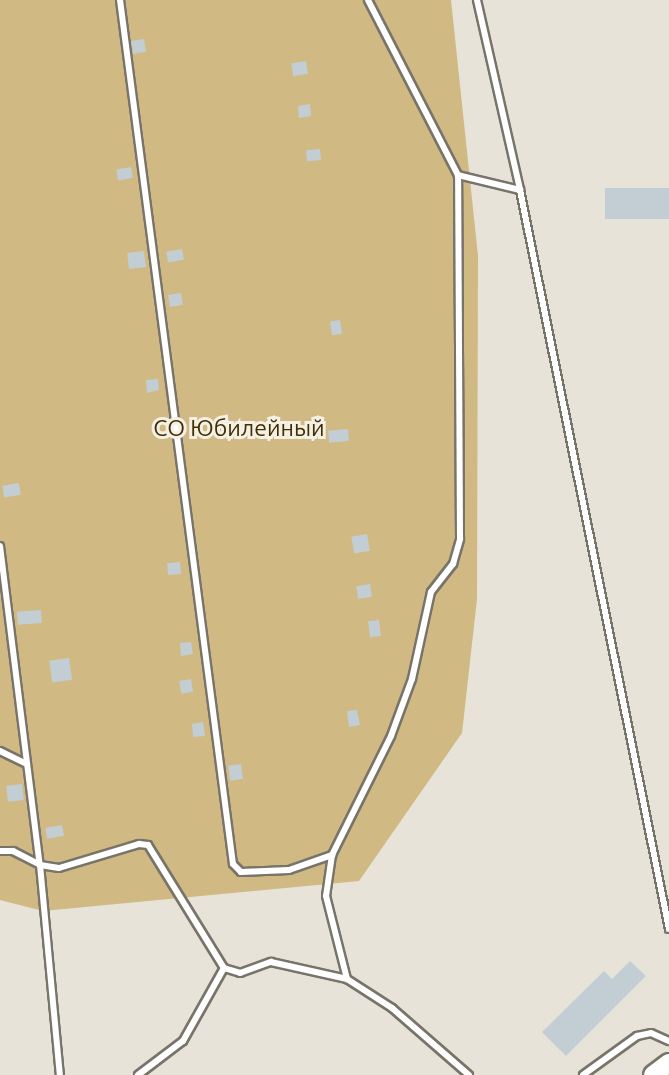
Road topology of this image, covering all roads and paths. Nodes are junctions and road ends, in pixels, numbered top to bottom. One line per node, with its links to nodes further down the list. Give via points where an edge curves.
1 (120, 0): 10 (lane, via 233,864 241,872 289,870)
2 (368, 0): 4 (lane)
3 (477, 0): 5 (lane)
4 (458, 175): 5 (lane); 10 (lane, via 460,539 453,564 431,592 412,679 391,736)
5 (520, 190): 12 (lane)
6 (0, 546): 8 (lane)
7 (0, 751): 8 (lane)
8 (27, 764): 11 (lane)
9 (0, 851): 11 (lane, via 13,851)
10 (331, 855): 14 (lane, via 326,896)
11 (40, 865): 13 (lane, via 59,868 148,845); 17 (lane)
12 (669, 929)
13 (224, 968): 14 (lane, via 240,973 271,962); 18 (lane, via 183,1041)
14 (347, 979): 19 (lane, via 392,1008)
15 (669, 1041): 20 (lane, via 651,1034 637,1036)
16 (669, 1063): 21 (street)
17 (60, 1075)
18 (138, 1075)
19 (469, 1075)
20 (583, 1075)
21 (653, 1075)

